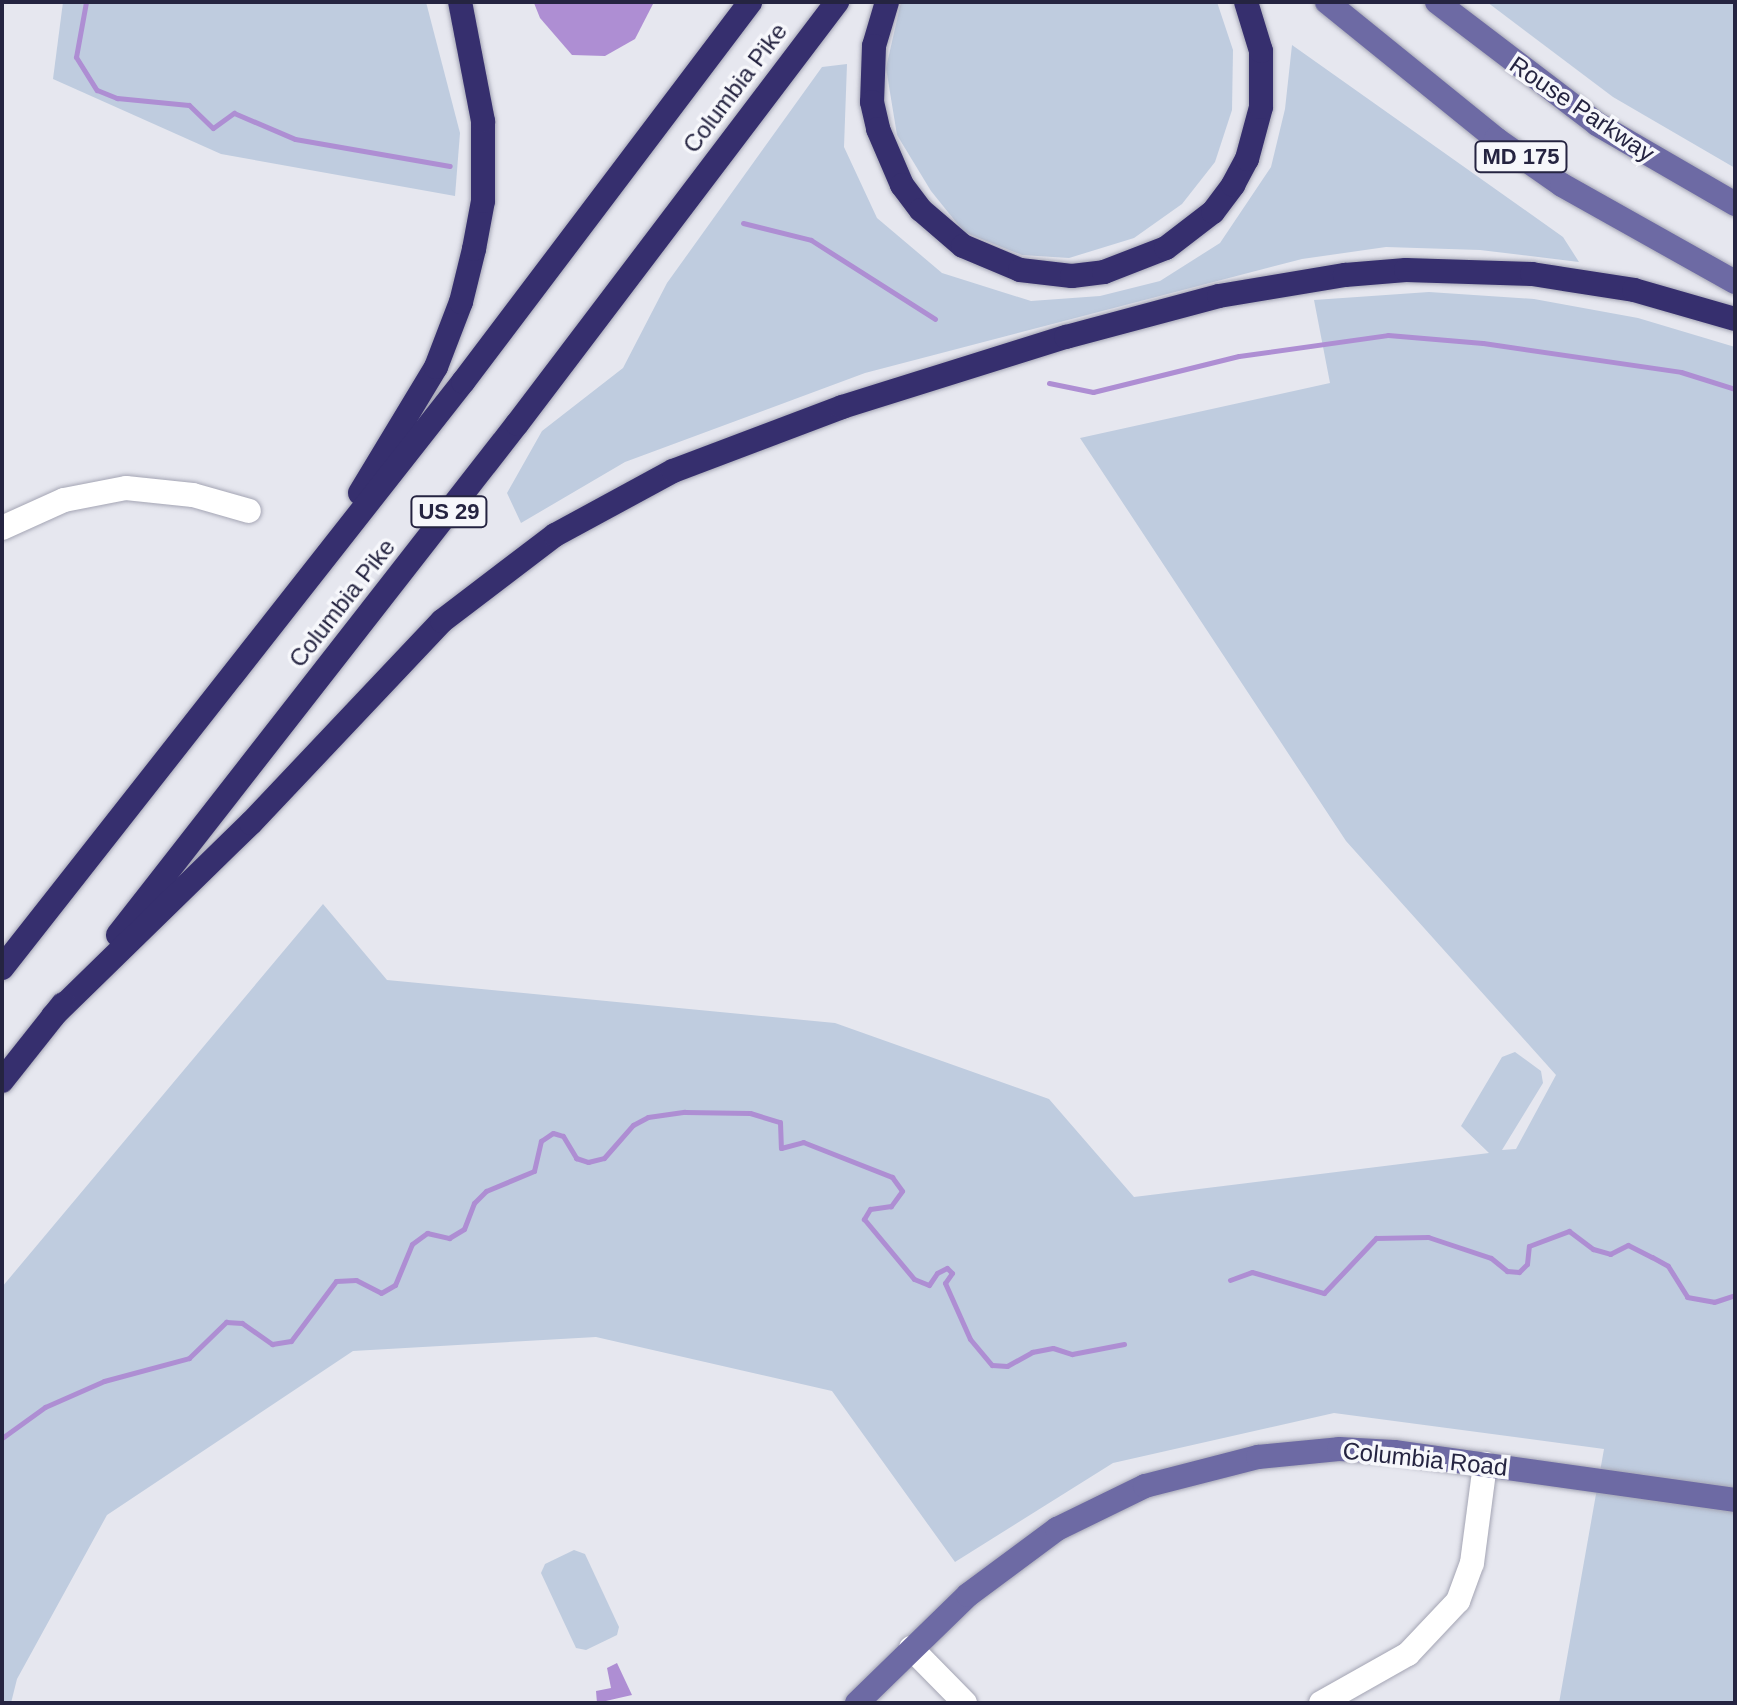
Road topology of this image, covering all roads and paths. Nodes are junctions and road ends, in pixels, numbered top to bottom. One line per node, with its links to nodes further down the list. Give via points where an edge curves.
1 (460, 2): 13 (highway, via 478,83 484,159 483,201 461,302 436,367)
2 (750, 2): 13 (highway, Columbia Pike / US 29)
3 (837, 2): 15 (highway, Columbia Pike / US 29, via 507,436)
4 (887, 2): 5 (highway, via 874,46 872,102 902,185 921,210 963,246 1020,270 1072,276 1104,272 1166,248 1213,212 1233,185 1247,159 1261,107 1261,51)
5 (1246, 2)
6 (1327, 2): 9 (main road, MD 175, via 1483,129 1562,185)
7 (1437, 2): 8 (main road, Rouse Parkway / MD 175, via 1597,124)
8 (1735, 204)
9 (1735, 282)
10 (1735, 319): 15 (highway, via 1634,290 1532,274 1406,270 1306,280 1219,296 1066,337 842,407 673,471 555,535 442,621 251,823)
11 (249, 511): 12 (street, via 178,492 126,488 64,500)
12 (2, 528)
13 (295, 598): 14 (highway, Columbia Pike / US 29)
14 (2, 968)
15 (53, 1016): 16 (highway, Columbia Pike / US 29)
16 (2, 1081)
17 (1485, 1464): 18 (main road, Columbia Road); 19 (main road, Columbia Road, via 1325,1450 1258,1457 1145,1486 1099,1506 1011,1559); 22 (street, via 1472,1563 1458,1601 1408,1654)
18 (1735, 1500)
19 (911, 1648): 20 (main road, Columbia Road); 21 (street)
20 (857, 1703)
21 (965, 1703)
22 (1321, 1703)

